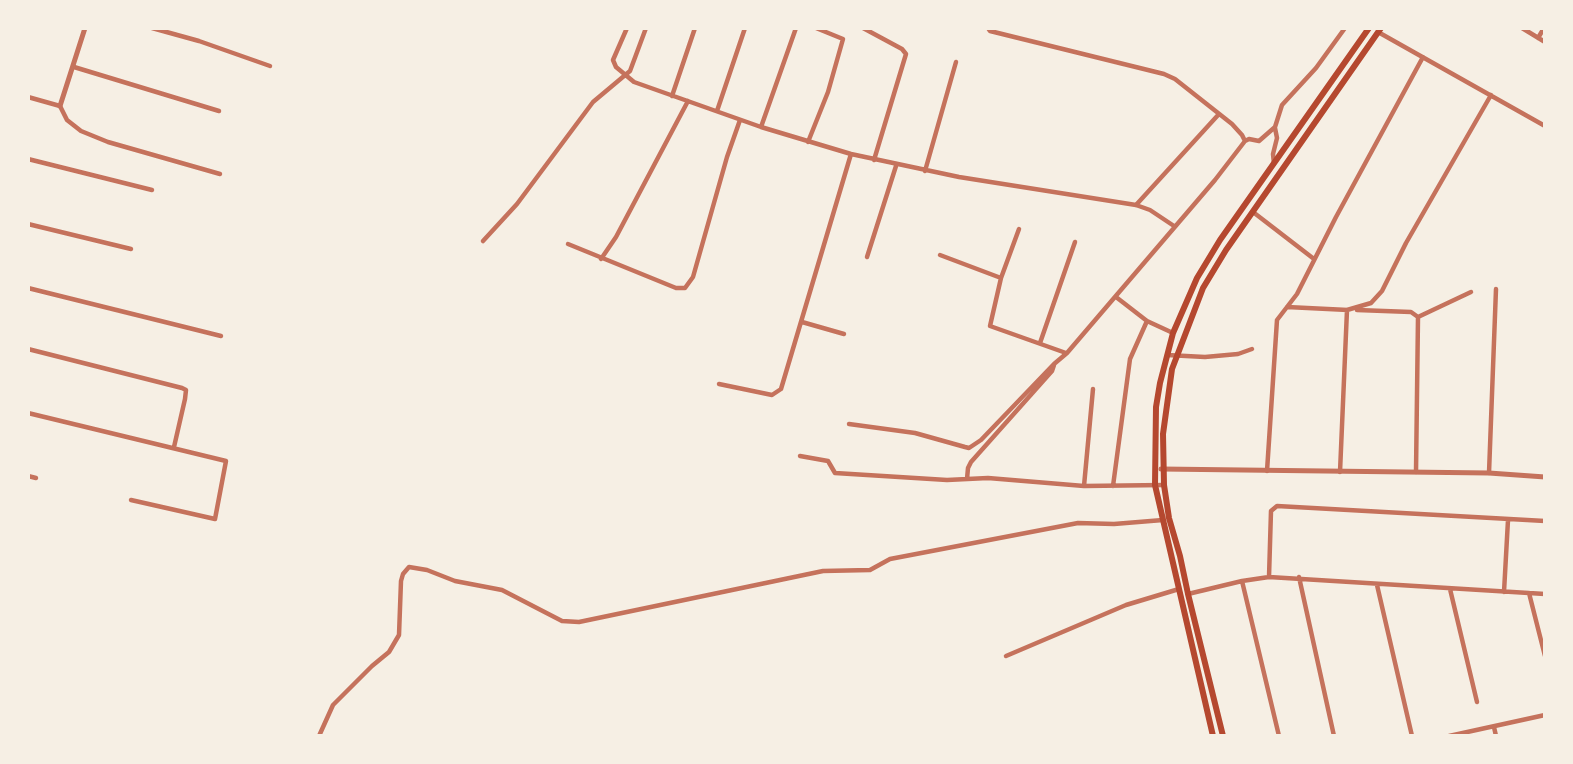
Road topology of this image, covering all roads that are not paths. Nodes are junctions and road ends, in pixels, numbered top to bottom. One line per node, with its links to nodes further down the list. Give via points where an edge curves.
1 (85, 28): 20 (street)
2 (152, 28): 21 (street)
3 (627, 28): 22 (street, via 614,60)
4 (646, 28): 22 (street)
5 (695, 28): 24 (street)
6 (745, 28): 29 (street)
7 (796, 28): 33 (street)
8 (816, 28): 36 (street, via 843,39)
9 (863, 28): 39 (street, via 906,54)
10 (988, 28): 30 (street, via 1164,74)
11 (1345, 28): 34 (street, via 1282,105)
12 (1369, 28): 40 (main road)
13 (1522, 28): 16 (street)
14 (1545, 28): 16 (street)
15 (1379, 30): 18 (street); 46 (main road)
16 (1538, 38): 17 (street)
17 (1545, 42)
18 (1423, 57): 23 (street); 57 (street)
19 (956, 62): 42 (street)
20 (74, 66): 27 (street); 28 (street)
21 (270, 66)
22 (625, 77): 24 (street); 50 (street, via 593,102 517,204)
23 (1491, 95): 32 (street); 64 (street, via 1382,291 1371,303)
24 (672, 96): 26 (street)
25 (28, 97): 27 (street)
26 (688, 101): 29 (street); 56 (street)
27 (60, 106): 43 (street, via 67,120 81,131)
28 (219, 111)
29 (717, 111): 31 (street)
30 (1219, 114): 35 (street); 45 (street)
31 (740, 120): 33 (street); 56 (street, via 693,277 685,288)
32 (1545, 125)
33 (761, 127): 36 (street)
34 (1275, 127): 35 (street, via 1259,141); 40 (street)
35 (1245, 142): 48 (street)
36 (808, 143): 37 (street)
37 (851, 155): 39 (street); 67 (street)
38 (28, 159): 44 (street)
39 (874, 160): 41 (street)
40 (1274, 164): 68 (main road, via 1197,278)
41 (896, 166): 42 (street); 55 (street)
42 (925, 170): 45 (street)
43 (220, 174)
44 (152, 190)
45 (1136, 205): 48 (street)
46 (1252, 211): 57 (street); 76 (main road, via 1203,288)
47 (28, 224): 53 (street)
48 (1174, 226): 62 (street)
49 (1019, 229): 58 (street)
50 (483, 241)
51 (1075, 242): 71 (street)
52 (568, 244): 56 (street)
53 (131, 249)
54 (940, 255): 58 (street)
55 (867, 257)
56 (601, 259)
57 (1314, 259): 63 (street)
58 (1001, 278): 71 (street, via 990,326)
59 (28, 288): 70 (street)
60 (1496, 289): 89 (street)
61 (1471, 292): 65 (street)
62 (1116, 297): 66 (street); 74 (street)
63 (1286, 307): 64 (street); 86 (street, via 1275,329)
64 (1347, 310): 65 (street, via 1411,312); 87 (street)
65 (1418, 317): 88 (street)
66 (1147, 321): 68 (street); 94 (street, via 1130,359)
67 (802, 322): 69 (street); 78 (street, via 778,393)
68 (1173, 333): 75 (main road)
69 (844, 334)
70 (220, 336)
71 (1040, 343): 74 (street)
72 (28, 349): 82 (street, via 186,390)
73 (1252, 349): 76 (street, via 1238,354)
74 (1067, 353): 77 (street)
75 (1167, 355): 76 (street); 84 (main road, via 1156,407)
76 (1176, 355): 85 (main road, via 1167,393)
77 (1054, 364): 81 (street, via 969,448 923,435); 93 (street, via 971,462)
78 (719, 384)
79 (1093, 389): 97 (street)
80 (28, 413): 82 (street)
81 (849, 424)
82 (174, 447): 98 (street, via 226,461 215,519)
83 (800, 456): 93 (street, via 828,461 835,473)
84 (1154, 468): 85 (street); 95 (main road)
85 (1163, 469): 86 (street); 96 (main road)
86 (1267, 471): 87 (street)
87 (1340, 472): 88 (street)
88 (1416, 472): 89 (street)
89 (1489, 473): 91 (street)
90 (28, 476): 92 (street)
91 (1545, 477)
92 (36, 478)
93 (967, 479): 97 (street)
94 (1113, 485): 95 (street); 97 (street)
95 (1155, 485): 96 (street); 99 (main road)
96 (1164, 485): 110 (main road)
97 (1084, 486)
98 (131, 500)
99 (1163, 520): 106 (main road); 117 (street, via 1077,523 890,559 870,570 822,571 579,622 562,621 502,590 409,567 401,581 399,635 389,653 334,705)
100 (1508, 520): 101 (street); 102 (street, via 1277,506 1271,511); 108 (street)
101 (1545, 522)
102 (1269, 577): 103 (street); 104 (street)
103 (1299, 577): 105 (street); 121 (street)
104 (1242, 581): 110 (street); 120 (street)
105 (1377, 585): 107 (street); 122 (street)
106 (1179, 589): 112 (street, via 1126,605); 118 (main road)
107 (1450, 589): 108 (street); 114 (street)
108 (1504, 592): 109 (street)
109 (1528, 593): 111 (street); 113 (street)
110 (1188, 594): 119 (main road)
111 (1545, 594)
112 (1006, 656)
113 (1545, 656)
114 (1476, 702)
115 (1545, 715): 116 (street)
116 (1494, 727): 123 (street); 124 (street)
117 (319, 736)
118 (1213, 736)
119 (1223, 736)
120 (1279, 736)
121 (1335, 736)
122 (1412, 736)
123 (1449, 736)
124 (1496, 736)

